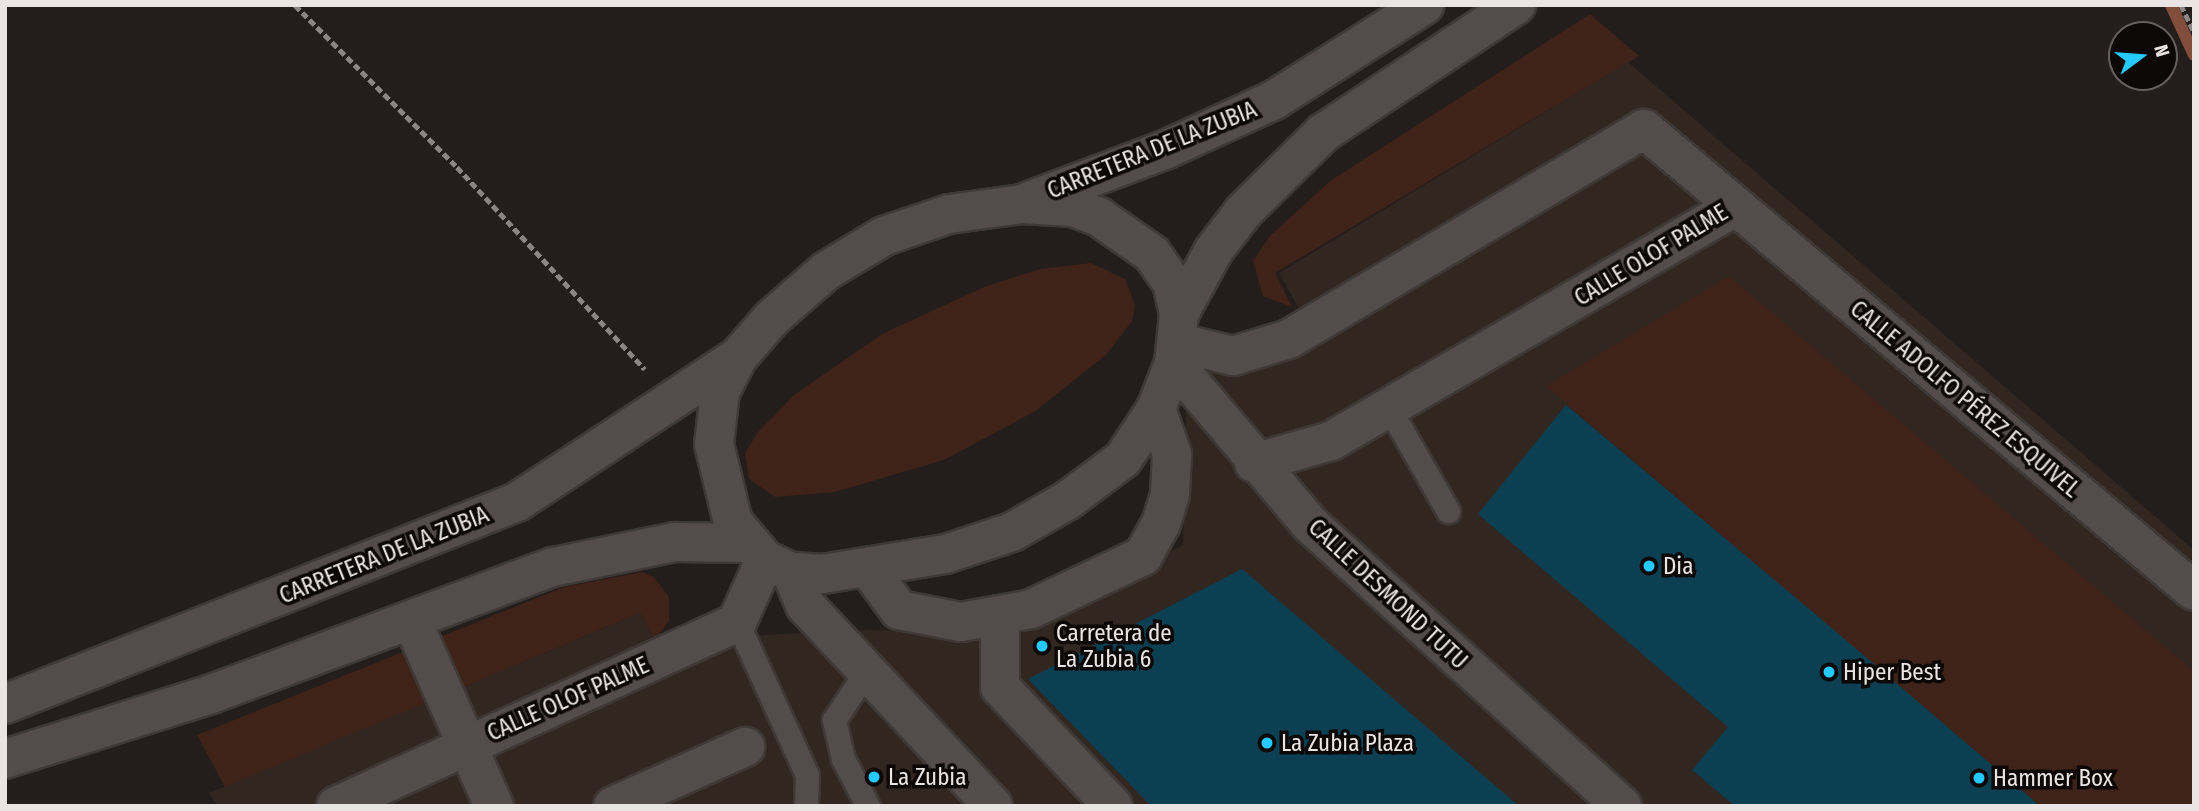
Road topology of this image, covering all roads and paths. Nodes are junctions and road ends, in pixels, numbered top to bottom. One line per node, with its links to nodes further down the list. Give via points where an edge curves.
1 (295, 5): 10 (path, via 457,167)
2 (1424, 5): 6 (street, CARRETERA DE LA ZUBIA, via 1274,100 1167,149)
3 (1516, 5): 8 (street, via 1323,133 1244,211 1214,250)
4 (2181, 5): 5 (path)
5 (2194, 32)
6 (1021, 204): 8 (street, via 1072,207 1129,234 1172,283); 9 (street, via 949,214 884,236 826,271 772,318)
7 (1736, 206): 8 (street, CALLE OLOF PALME, via 1644,129 1289,340 1233,356); 11 (street, CALLE OLOF PALME); 17 (street, CALLE ADOLFO PÉREZ ESQUIVEL)
8 (1177, 340): 12 (street); 13 (street, CALLE DESMOND TUTU)
9 (738, 357): 10 (street, CARRETERA DE LA ZUBIA); 15 (street, via 720,392 714,444 725,497)
10 (671, 397): 22 (street, CARRETERA DE LA ZUBIA, via 517,502)
11 (1389, 408): 13 (street, CALLE OLOF PALME, via 1331,440); 14 (lane)
12 (1156, 409): 16 (street, via 1123,458 1068,500 1012,532 946,554); 18 (street, via 1172,454 1170,494 1161,524 1143,556 1069,594)
13 (1254, 463): 33 (street, CALLE DESMOND TUTU, via 1311,525)
14 (1448, 511)
15 (767, 558): 16 (street); 19 (street, via 675,542 623,549 553,567); 20 (street); 21 (street)
16 (869, 569): 18 (street, via 899,610 961,622)
17 (2194, 592)
18 (1000, 619): 32 (street, via 1000,687)
19 (412, 621): 23 (street); 25 (street, via 211,694)
20 (737, 622): 23 (street, CALLE OLOF PALME); 29 (lane, via 807,775)
21 (866, 672): 30 (lane, via 834,720 844,759); 31 (street)
22 (5, 704)
23 (467, 745): 26 (street, CALLE OLOF PALME); 27 (street)
24 (746, 747): 28 (street)
25 (5, 758)
26 (336, 806)
27 (494, 806)
28 (613, 806)
29 (806, 806)
30 (868, 806)
31 (993, 806)
32 (1113, 806)
33 (1622, 806)

